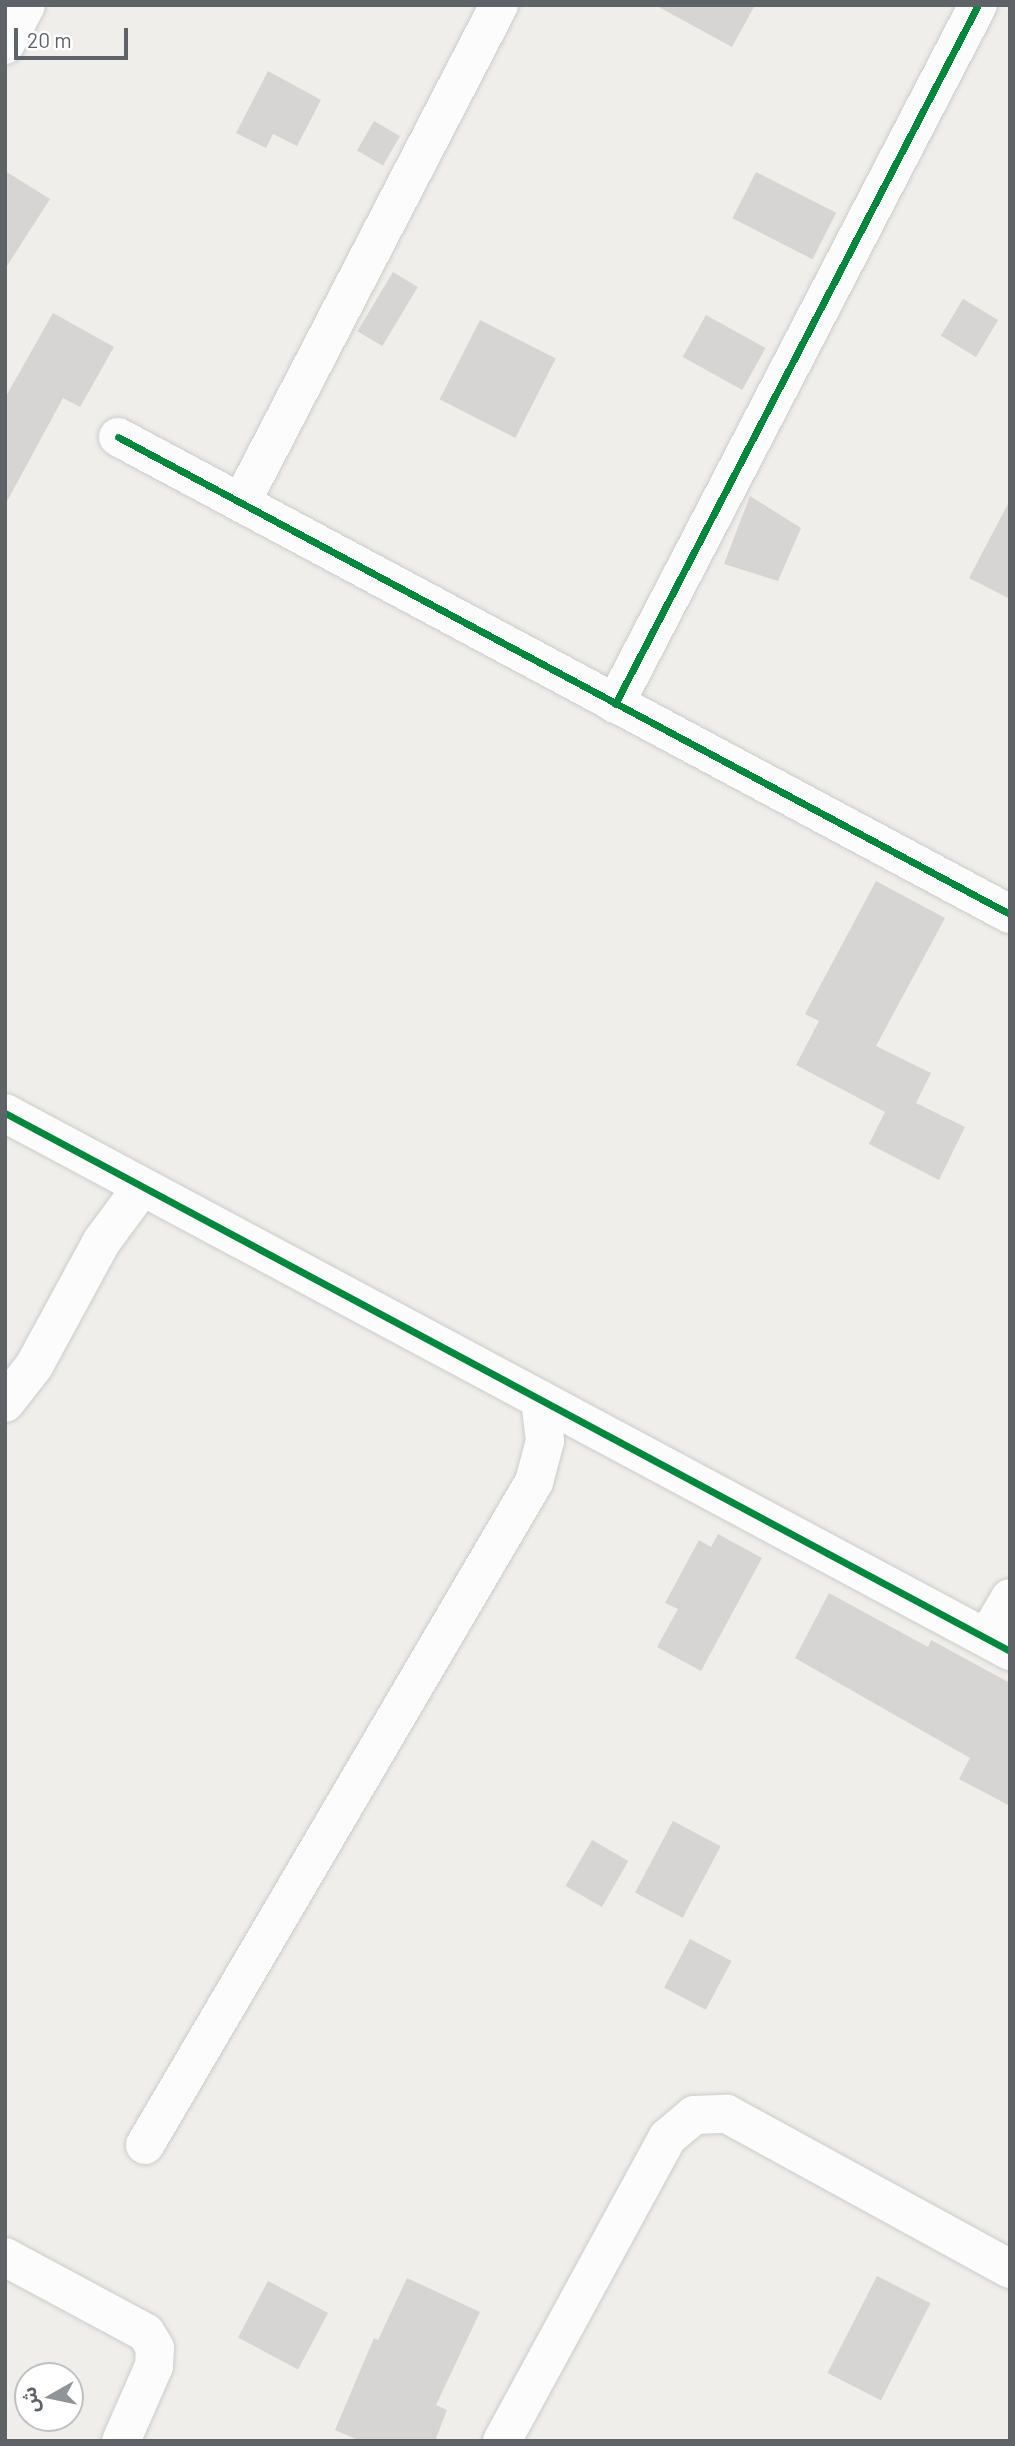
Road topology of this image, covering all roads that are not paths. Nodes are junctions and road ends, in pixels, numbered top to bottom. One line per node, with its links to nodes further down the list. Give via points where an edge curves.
1 (26, 5): 4 (street)
2 (499, 5): 6 (street)
3 (978, 5): 7 (street)
4 (5, 45)
5 (118, 437): 6 (street)
6 (241, 503): 7 (street)
7 (615, 704): 8 (street)
8 (1010, 914)
9 (5, 1113): 10 (street)
10 (142, 1187): 11 (street); 12 (street, via 102,1241 34,1366)
11 (540, 1399): 14 (street); 15 (street, via 545,1441 534,1482)
12 (5, 1403)
13 (1010, 1598): 14 (street)
14 (999, 1644)
15 (145, 2145)
16 (5, 2257): 18 (street, via 146,2333 155,2348 154,2366)
17 (1010, 2269): 19 (street, via 727,2114 694,2115 668,2137)
18 (121, 2441)
19 (502, 2441)

